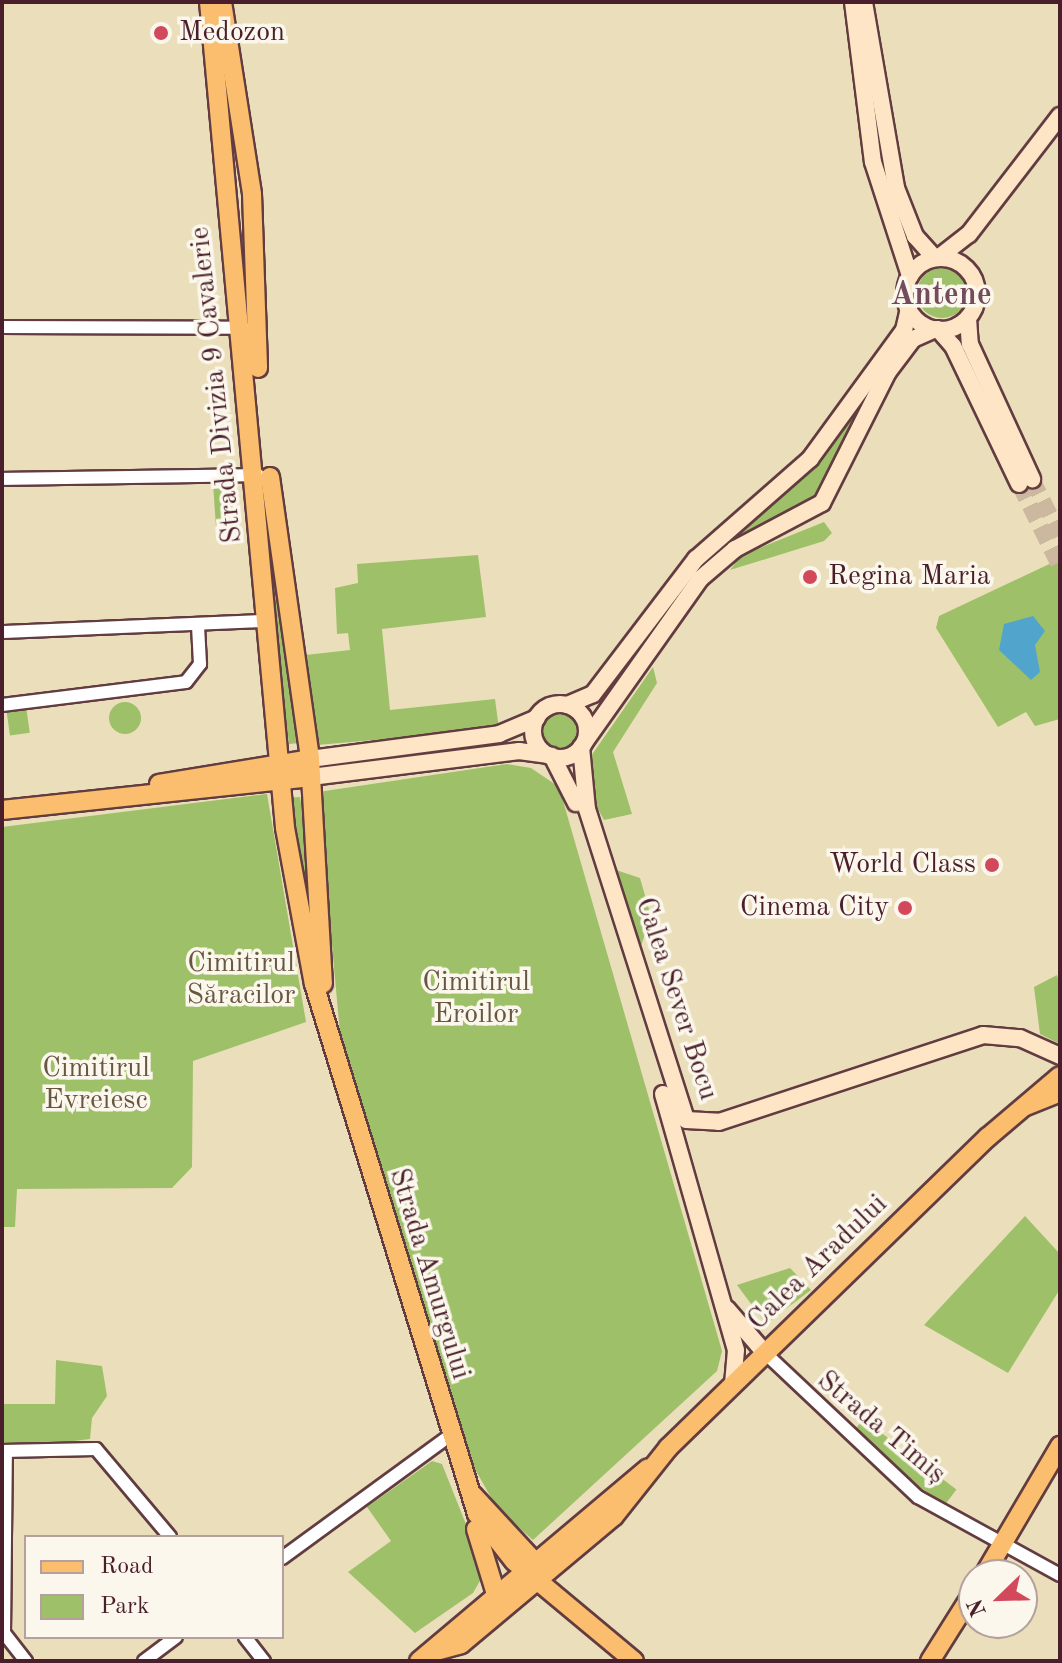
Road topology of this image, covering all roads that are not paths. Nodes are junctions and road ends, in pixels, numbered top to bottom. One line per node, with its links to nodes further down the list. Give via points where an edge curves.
1 (209, 2): 13 (main road, Strada Divizia 9 Cavalerie, via 216,136)
2 (222, 2): 26 (main road, Strada Divizia 9 Cavalerie, via 252,194 260,403)
3 (853, 2): 9 (main road, via 873,162)
4 (864, 2): 7 (main road, via 896,188 915,236)
5 (1060, 116): 6 (main road)
6 (969, 234): 7 (main road); 8 (main road)
7 (937, 258): 8 (main road); 9 (main road)
8 (970, 272): 11 (main road, via 977,296)
9 (910, 276): 10 (main road)
10 (909, 308): 14 (main road); 21 (main road, via 904,330 810,459 696,559 593,694)
11 (968, 318): 14 (main road); 14 (main road, via 970,344 1025,482 953,346)
12 (2, 327): 13 (street)
13 (244, 328): 15 (main road, Strada Divizia 9 Cavalerie)
14 (936, 329): 23 (main road, via 913,339 888,372 822,503 735,549 700,579)
15 (258, 475): 16 (street); 17 (main road, Strada Divizia 9 Cavalerie)
16 (2, 479)
17 (268, 621): 18 (street); 27 (main road, Strada Divizia 9 Cavalerie)
18 (198, 625): 19 (street); 20 (street, via 200,664 186,682)
19 (2, 632)
20 (2, 705)
21 (564, 705): 22 (main road); 23 (main road, via 584,720)
22 (537, 717): 25 (main road, via 535,739); 26 (main road, via 499,734)
23 (582, 745): 25 (main road); 35 (main road, Calea Sever Bocu, via 582,794 657,1046 676,1103)
24 (505, 753): 25 (main road); 26 (main road); 28 (main road, via 546,767)
25 (551, 756): 28 (main road, Calea Sever Bocu)
26 (310, 768): 27 (main road); 31 (main road, Strada Amurgului, via 324,997)
27 (280, 772): 29 (main road); 31 (main road, Strada Amurgului, via 303,938)
28 (571, 791): 36 (main road, Calea Sever Bocu)
29 (2, 810)
30 (1060, 1056): 35 (main road, Calea Sever Bocu, via 1020,1038 983,1035)
31 (337, 1066): 40 (main road, Strada Amurgului)
32 (1060, 1076): 34 (main road, Calea Aradului)
33 (1060, 1092): 34 (main road, Calea Aradului)
34 (1026, 1106): 38 (main road, Calea Aradului)
35 (696, 1125): 36 (main road)
36 (681, 1150): 37 (main road, Calea Sever Bocu)
37 (723, 1301): 38 (main road); 39 (main road, Calea Sever Bocu, via 737,1358)
38 (765, 1353): 39 (main road, Calea Aradului); 46 (street, Strada Timiș, via 841,1431 918,1497)
39 (733, 1385): 49 (main road, Calea Aradului, via 653,1465 614,1516)
40 (449, 1436): 43 (main road, Strada Amurgului); 47 (street)
41 (1060, 1446): 46 (main road)
42 (4, 1451): 45 (street, via 96,1449); 53 (street)
43 (473, 1495): 44 (main road, Strada Amurgului); 49 (main road, Strada Amurgului)
44 (477, 1514): 49 (main road, Strada Amurgului); 51 (main road)
45 (168, 1535)
46 (1005, 1541): 48 (main road); 50 (street, Strada Timiș)
47 (284, 1557)
48 (994, 1559)
49 (537, 1573): 51 (main road, Calea Aradului); 58 (main road, Calea Aradului, via 461,1644); 62 (main road)
50 (1060, 1575)
51 (496, 1594): 58 (main road, Calea Aradului)
52 (958, 1616): 63 (main road)
53 (3, 1633): 59 (street)
54 (154, 1639): 57 (street)
55 (173, 1639): 57 (street)
56 (247, 1639): 61 (street)
57 (161, 1648): 60 (street)
58 (426, 1656)
59 (26, 1661)
60 (144, 1661)
61 (264, 1661)
62 (634, 1661)
63 (930, 1661)

